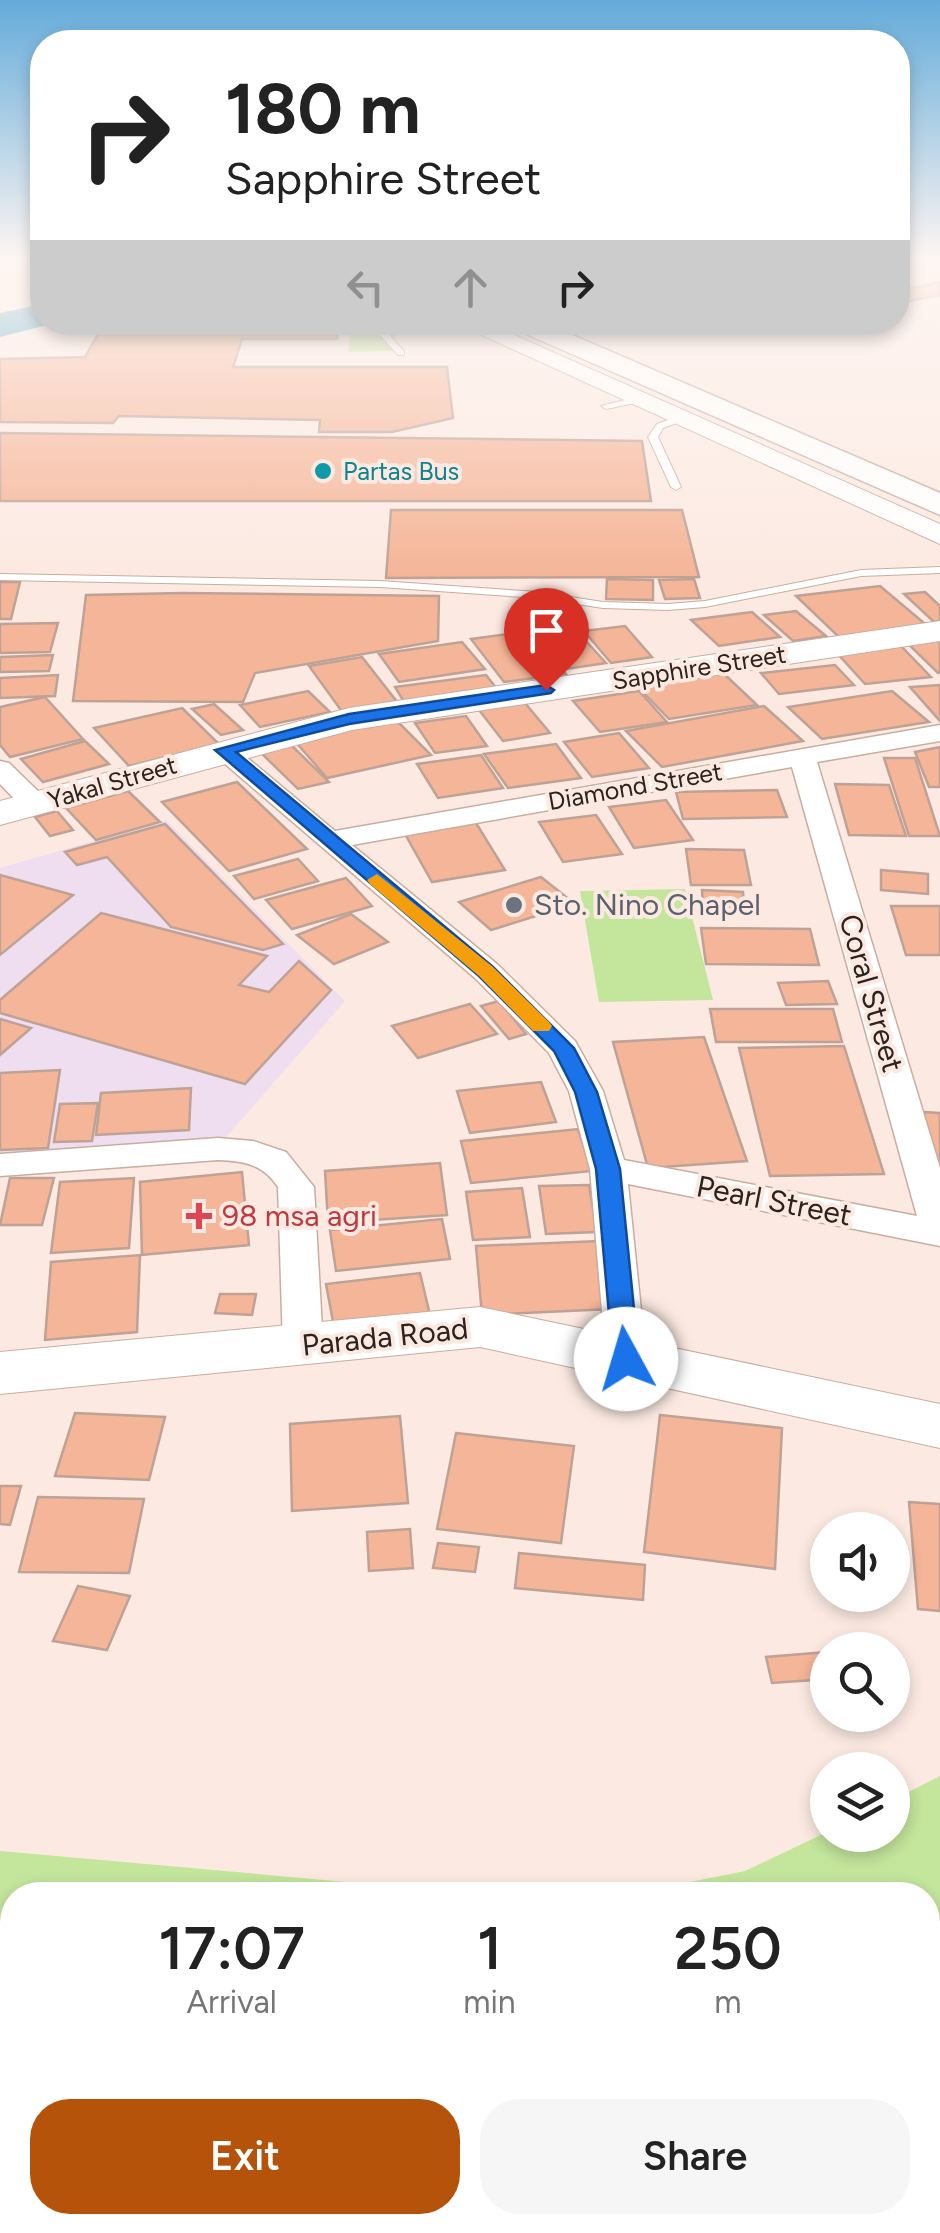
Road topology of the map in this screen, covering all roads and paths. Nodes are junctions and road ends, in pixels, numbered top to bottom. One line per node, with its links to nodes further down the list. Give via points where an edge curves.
1 (560, 365): 3 (street)
2 (618, 365): 7 (highway)
3 (637, 400): 4 (lane); 5 (street)
4 (606, 406)
5 (679, 419): 6 (lane, via 660,426 653,437); 8 (street)
6 (676, 488)
7 (940, 505)
8 (940, 535)
9 (940, 570): 10 (lane, via 862,573 668,607 380,584)
10 (0, 577)
11 (940, 631): 13 (street, Sapphire Street, via 349,719)
12 (940, 733): 14 (street, Diamond Street)
13 (223, 750): 16 (street, Yakal Street); 17 (street)
14 (802, 756): 17 (street, Diamond Street); 20 (street, Coral Street)
15 (0, 769): 16 (street)
16 (18, 809)
17 (330, 840): 19 (street, via 564,1048 586,1092)
18 (0, 1165): 21 (street, via 218,1149 268,1156 287,1168 296,1187)
19 (608, 1169): 20 (street, Pearl Street); 22 (street)
20 (940, 1232)
21 (303, 1346): 22 (street, Parada Road, via 480,1327); 23 (street, Parada Road)
22 (626, 1359): 24 (street, Parada Road)
23 (0, 1373)
24 (940, 1426)

